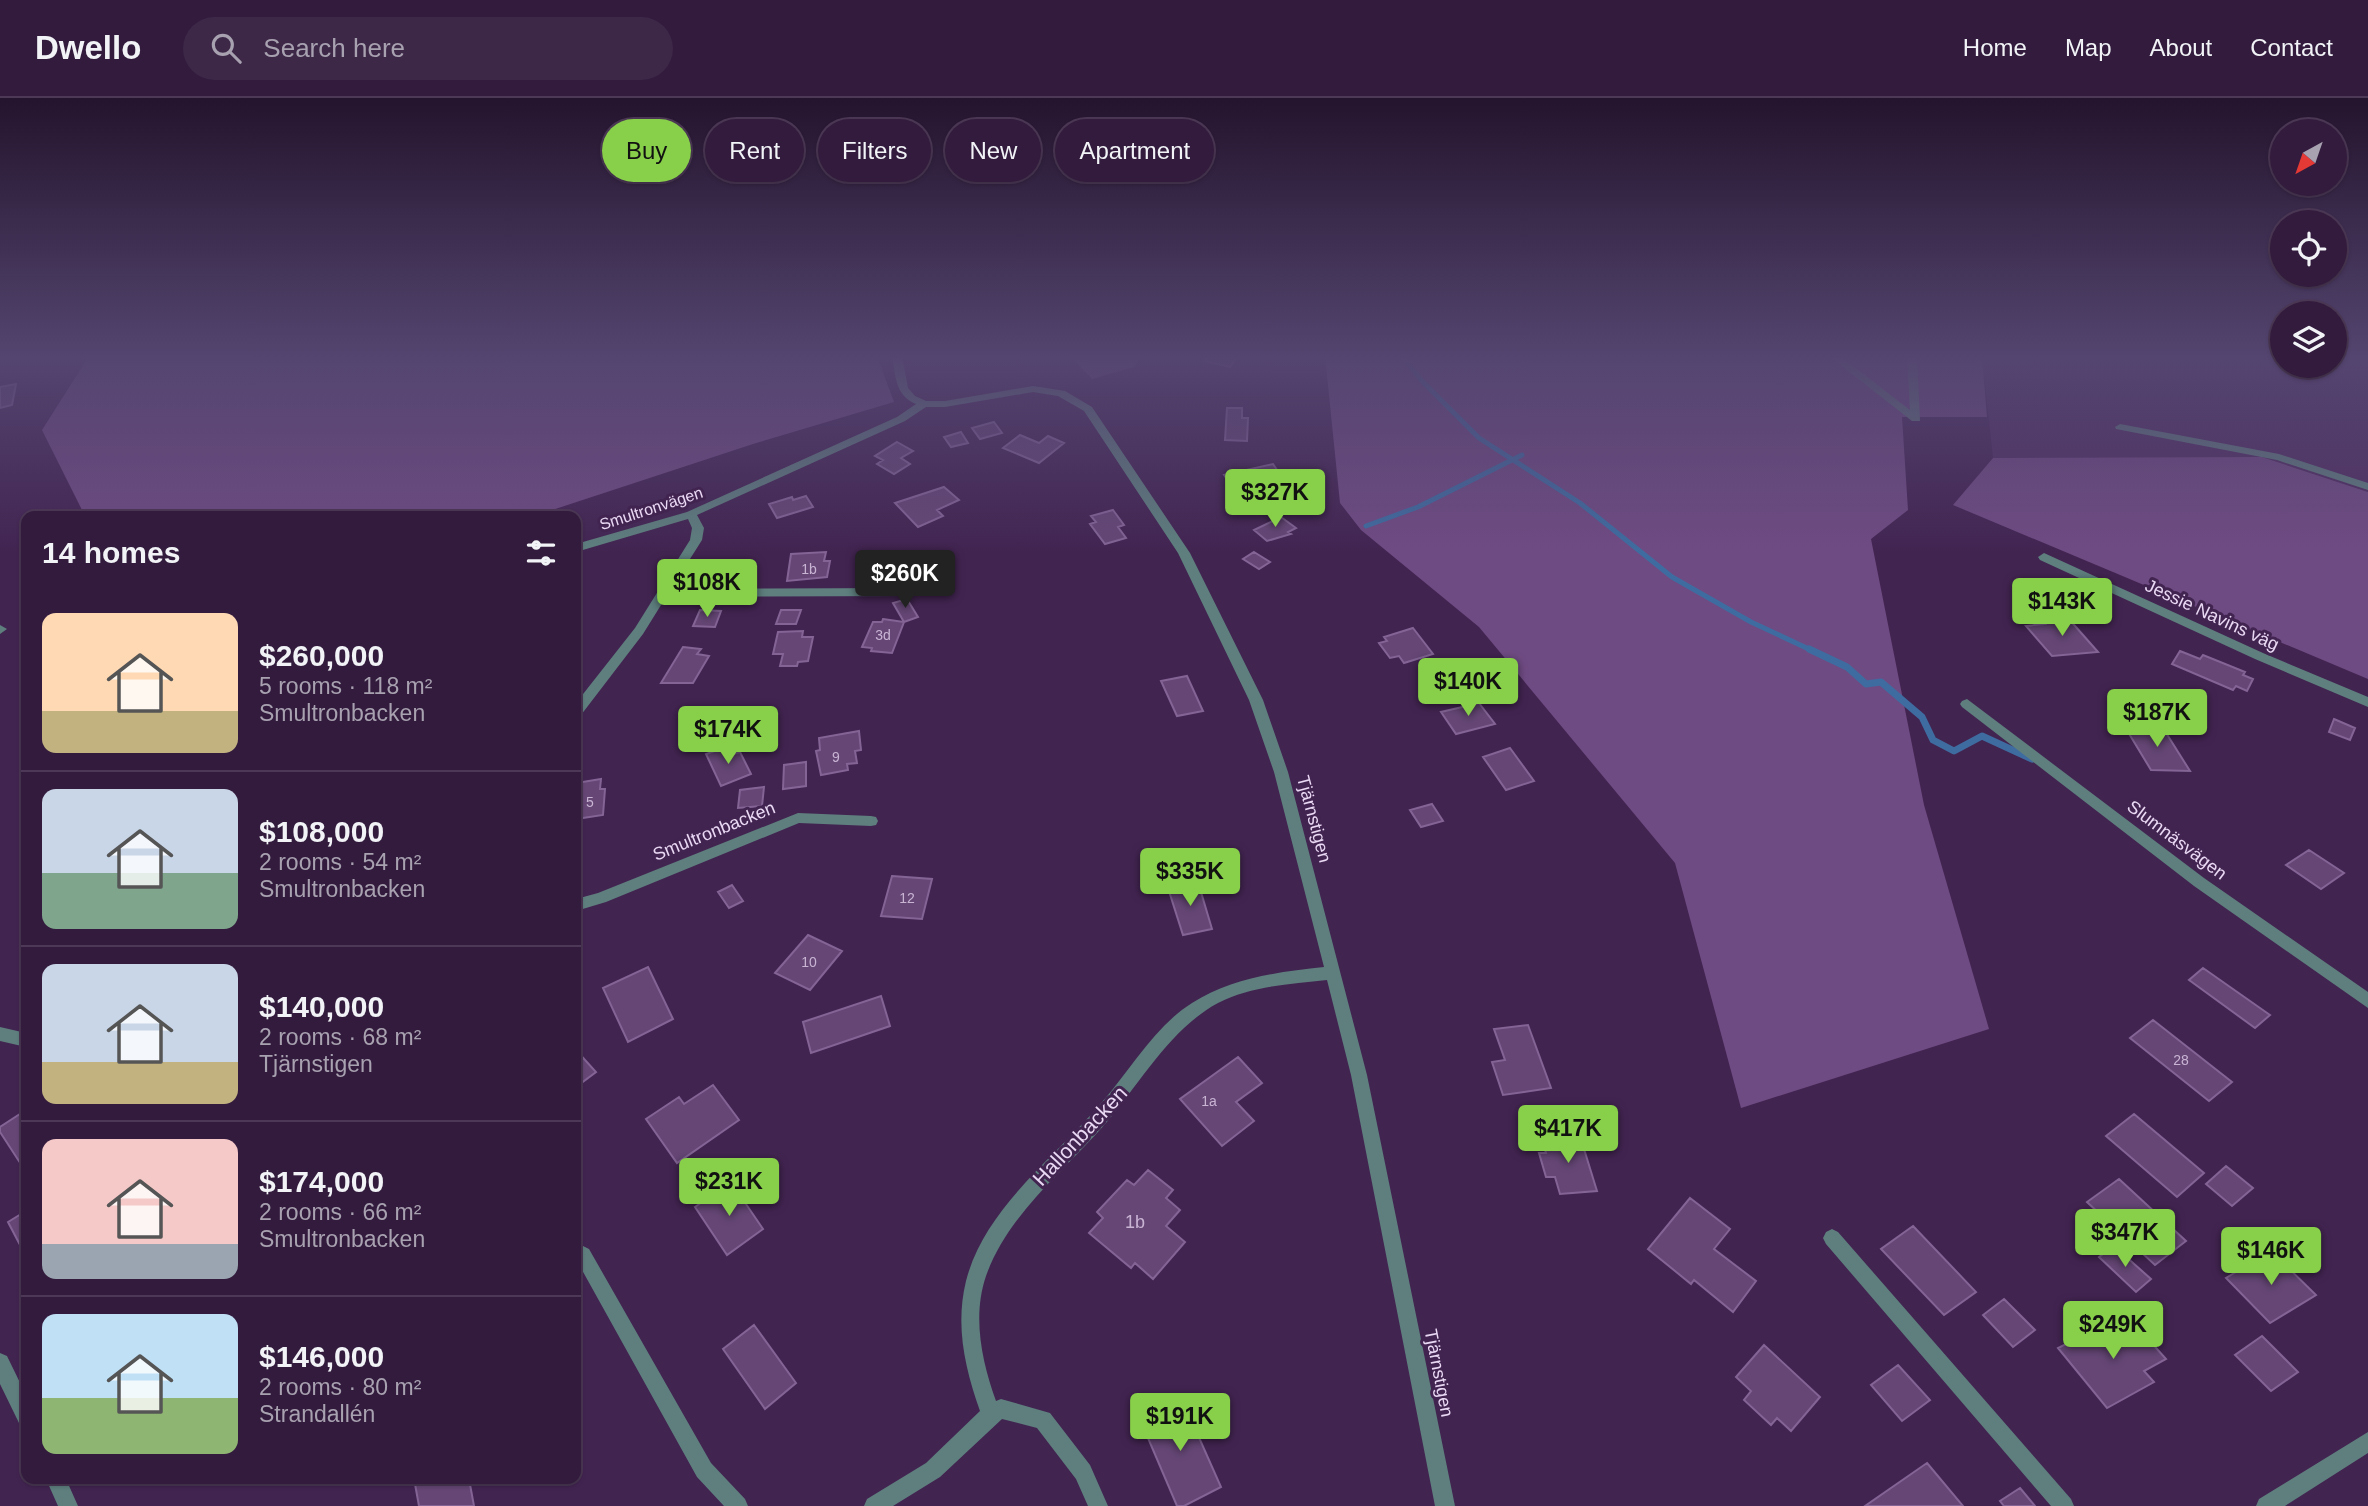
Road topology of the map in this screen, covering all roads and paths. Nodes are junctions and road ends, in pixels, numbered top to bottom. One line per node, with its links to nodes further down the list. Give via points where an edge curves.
1 (895, 422): 5 (street, Smultronvägen)
2 (1096, 422): 15 (street, Tjärnstigen, via 1184,553 1267,726)
3 (2120, 427): 4 (street, via 2279,457)
4 (2368, 487)
5 (691, 514): 6 (street, Smultronvägen); 9 (street, via 698,528 696,540)
6 (581, 547)
7 (2044, 556): 10 (street, Jessie Navins väg)
8 (909, 592): 9 (street)
9 (662, 593): 12 (street, via 639,631)
10 (2368, 702)
11 (1967, 704): 16 (street, Slumnäsvägen, via 2199,882)
12 (581, 706)
13 (871, 821): 14 (street, Smultronbacken, via 798,818)
14 (581, 904)
15 (1334, 973): 23 (street, Hallonbacken, via 1248,984 1195,1007 1124,1091 1018,1202 986,1252 970,1312 972,1355); 30 (street, Tjärnstigen, via 1359,1075)
16 (2368, 1001)
17 (0, 1034): 18 (street)
18 (21, 1039)
19 (1832, 1238): 31 (street)
20 (583, 1255): 27 (street, via 704,1470)
21 (0, 1363): 22 (street)
22 (21, 1406)
23 (991, 1414): 28 (street, via 933,1470); 29 (street, via 1001,1409 1044,1420 1083,1472)
24 (2368, 1442): 32 (street)
25 (58, 1484): 26 (street)
26 (68, 1506)
27 (738, 1506)
28 (874, 1506)
29 (1098, 1506)
30 (1445, 1506)
31 (2064, 1506)
32 (2266, 1506)

